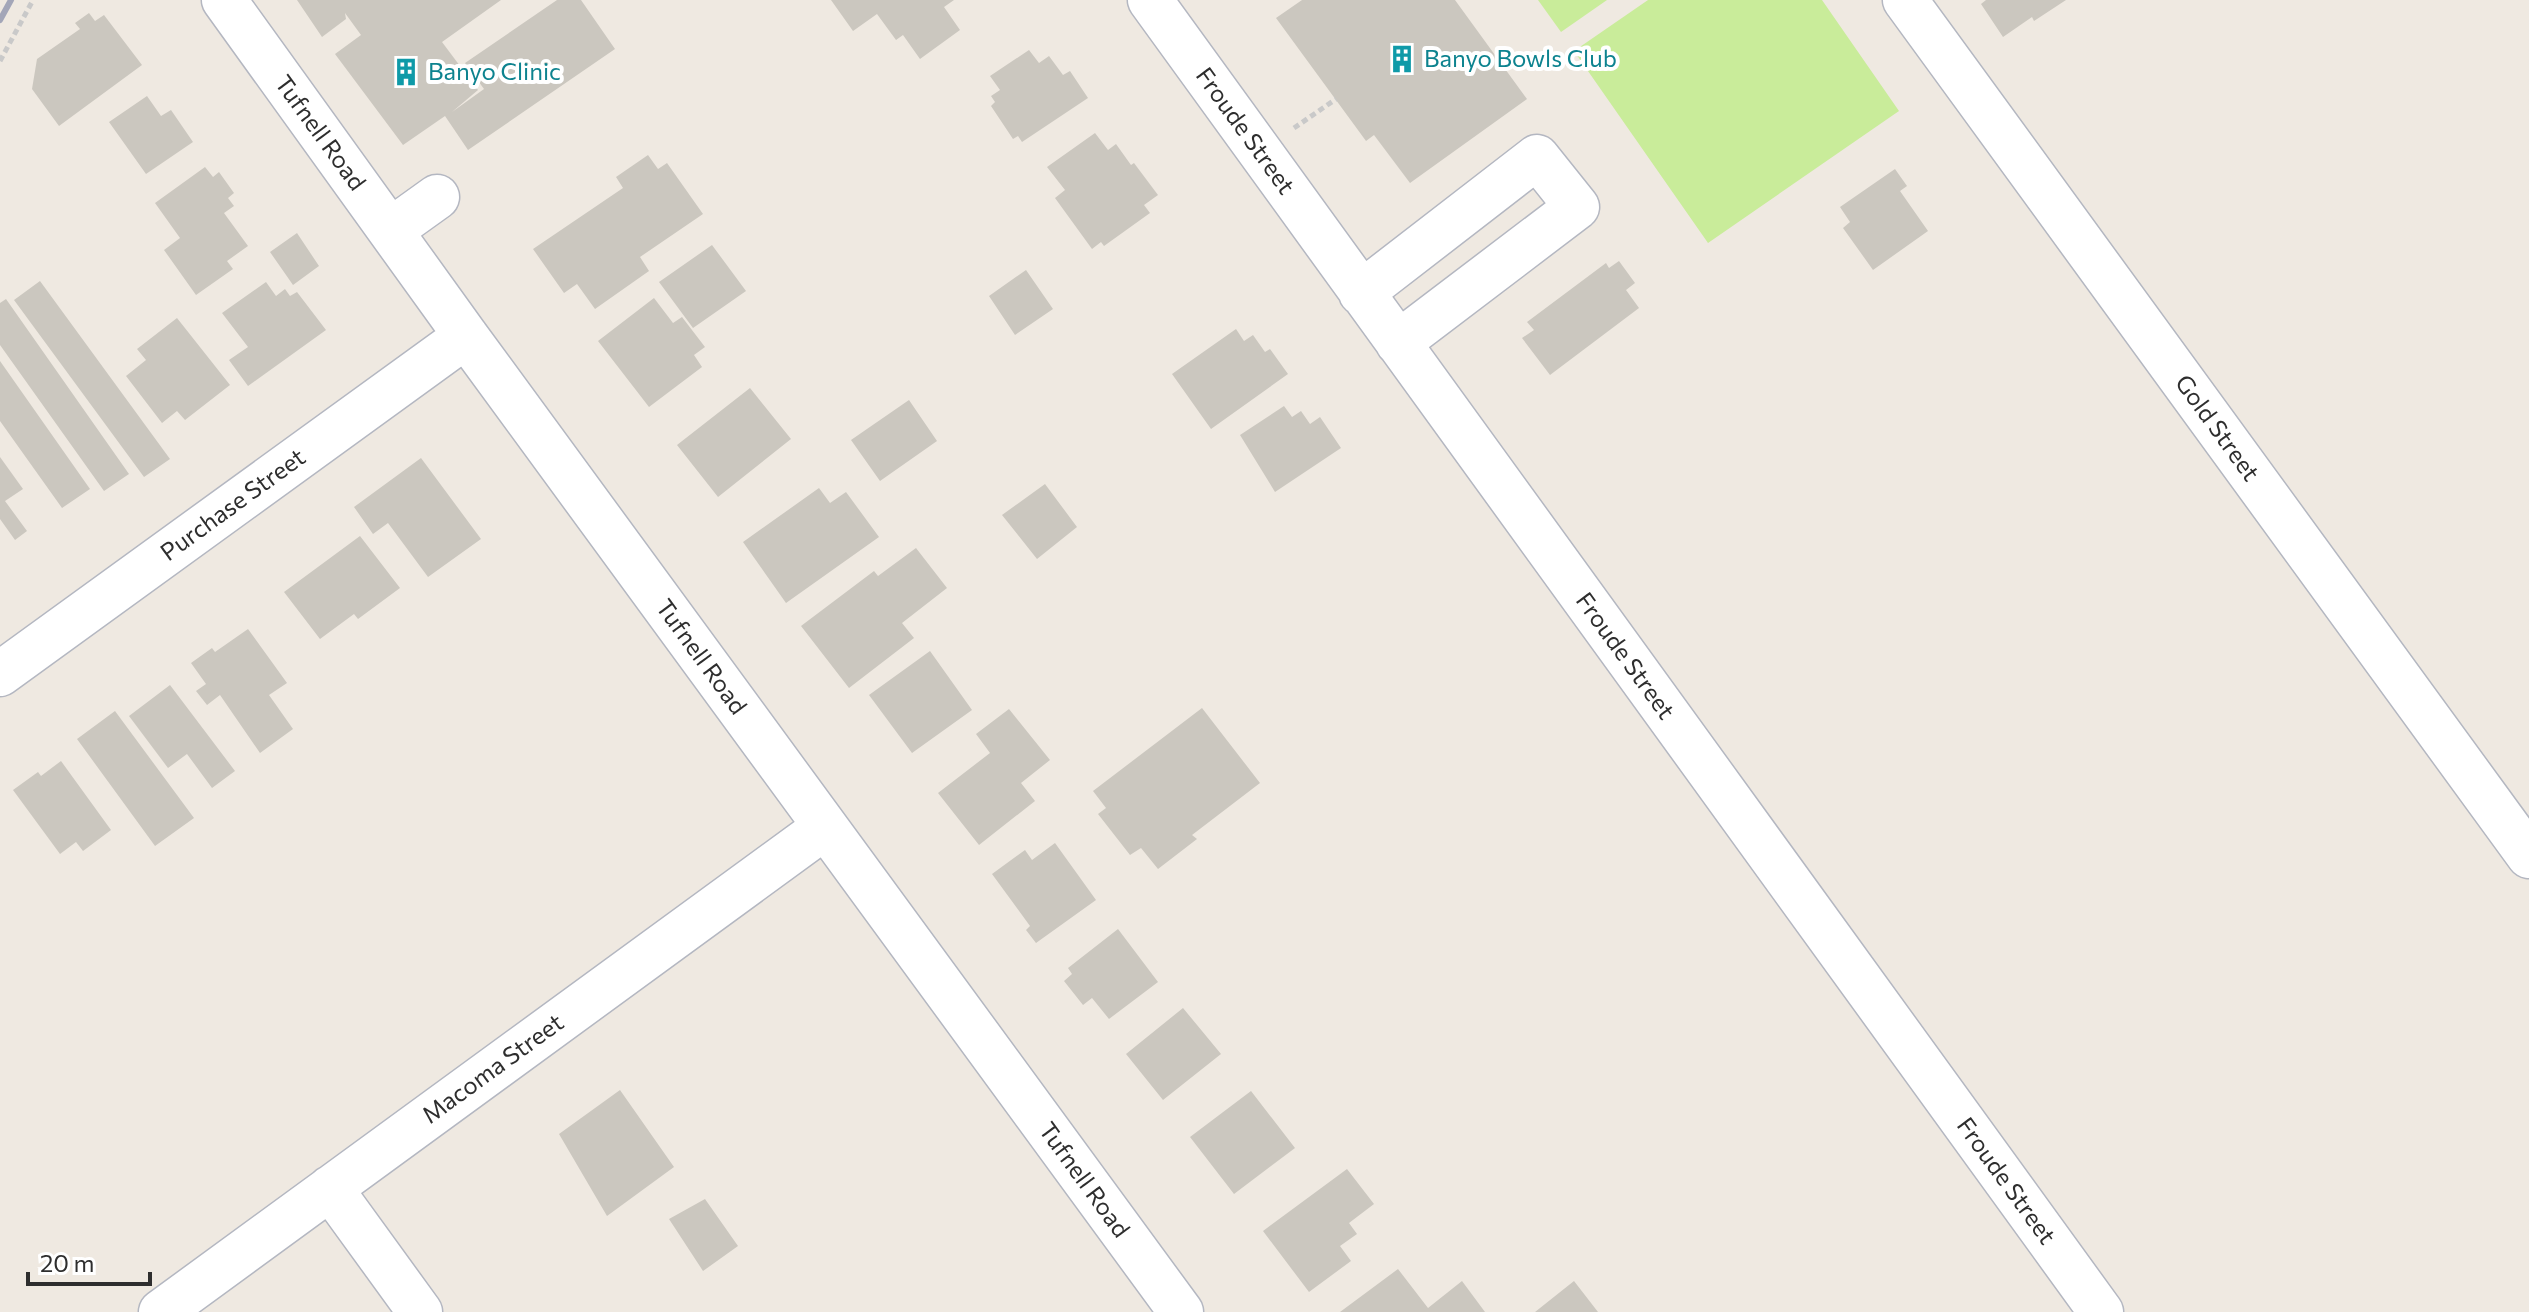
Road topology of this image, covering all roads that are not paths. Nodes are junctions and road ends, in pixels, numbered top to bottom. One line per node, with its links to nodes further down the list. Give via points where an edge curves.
1 (224, 0): 5 (street, Tufnell Road)
2 (1150, 0): 6 (street, Froude Street)
3 (1905, 0): 11 (street, Gold Street)
4 (437, 197): 5 (street)
5 (391, 230): 7 (street, Tufnell Road)
6 (1361, 293): 8 (street, Froude Street); 8 (street, via 1537,157 1577,207)
7 (466, 336): 9 (street, Purchase Street); 10 (street, Tufnell Road)
8 (1398, 343): 16 (street, Froude Street)
9 (0, 674)
10 (825, 827): 12 (street, Macoma Street); 15 (street, Tufnell Road)
11 (2529, 856)
12 (330, 1188): 13 (street, Macoma Street); 14 (street)
13 (161, 1312)
14 (420, 1312)
15 (1181, 1312)
16 (2101, 1312)

